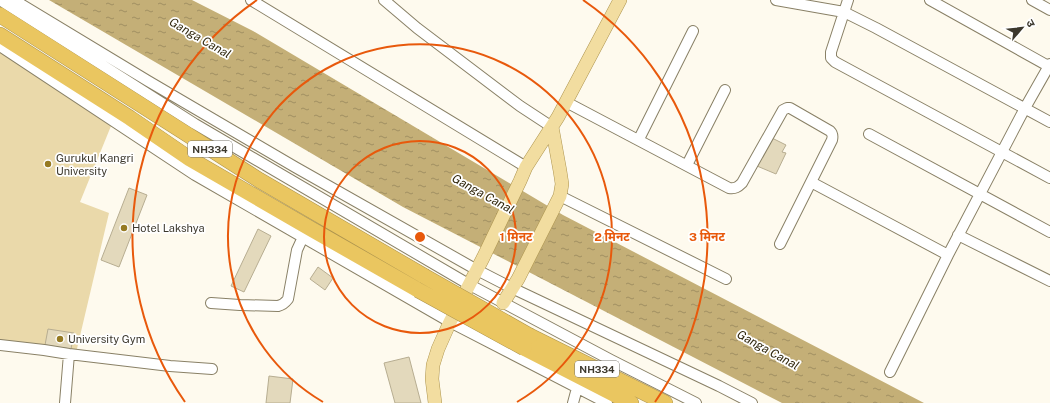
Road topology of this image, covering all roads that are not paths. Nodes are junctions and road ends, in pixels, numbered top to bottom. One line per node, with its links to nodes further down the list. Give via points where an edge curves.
1 (0, 0): 40 (street, via 195,124)
2 (14, 0): 36 (street, via 288,163)
3 (251, 0): 26 (street)
4 (384, 0): 21 (street, via 520,106)
5 (620, 0): 18 (main road)
6 (776, 0): 11 (street)
7 (848, 0): 11 (street)
8 (930, 0): 16 (street)
9 (1032, 0): 10 (street)
10 (1050, 10)
11 (844, 12): 19 (street); 24 (street, via 831,52 831,58 835,62)
12 (0, 15): 44 (highway, NH334, bridge, via 259,180 424,276)
13 (693, 31): 23 (street)
14 (0, 35): 44 (highway, NH334, bridge, via 190,159 418,290)
15 (0, 46): 33 (street, via 196,175)
16 (1050, 65): 19 (street)
17 (725, 90): 25 (street)
18 (566, 102): 21 (main road); 23 (street)
19 (1025, 108): 20 (street); 24 (street)
20 (1050, 122)
21 (552, 127): 26 (main road); 30 (main road, via 562,184)
22 (870, 134): 29 (street)
23 (639, 139): 25 (street)
24 (1002, 152): 27 (street); 29 (street)
25 (687, 165): 28 (street, via 729,188 738,187 784,110 790,108 830,131 833,137)
26 (526, 167): 36 (main road)
27 (1050, 178)
28 (811, 182): 34 (street); 35 (street)
29 (980, 194): 31 (street); 32 (street)
30 (558, 200): 37 (street); 39 (main road)
31 (1050, 232)
32 (958, 235): 35 (street); 38 (street)
33 (303, 237): 41 (street, via 297,250 286,303 278,306); 43 (street)
34 (780, 244)
35 (948, 255): 48 (street)
36 (480, 264): 39 (street); 40 (main road)
37 (726, 279)
38 (1050, 281)
39 (515, 283): 42 (main road); 57 (street)
40 (470, 285): 42 (street); 43 (main road)
41 (211, 303)
42 (503, 303): 56 (street)
43 (450, 322): 49 (street); 51 (main road, via 433,365)
44 (527, 342): 54 (highway, NH334); 55 (highway, NH334)
45 (0, 345): 46 (street)
46 (69, 354): 47 (street); 50 (street)
47 (212, 370)
48 (890, 372)
49 (577, 388): 52 (street); 53 (street)
50 (65, 403)
51 (435, 403)
52 (573, 403)
53 (607, 403)
54 (631, 403)
55 (665, 403)
56 (696, 403)
57 (752, 403)

